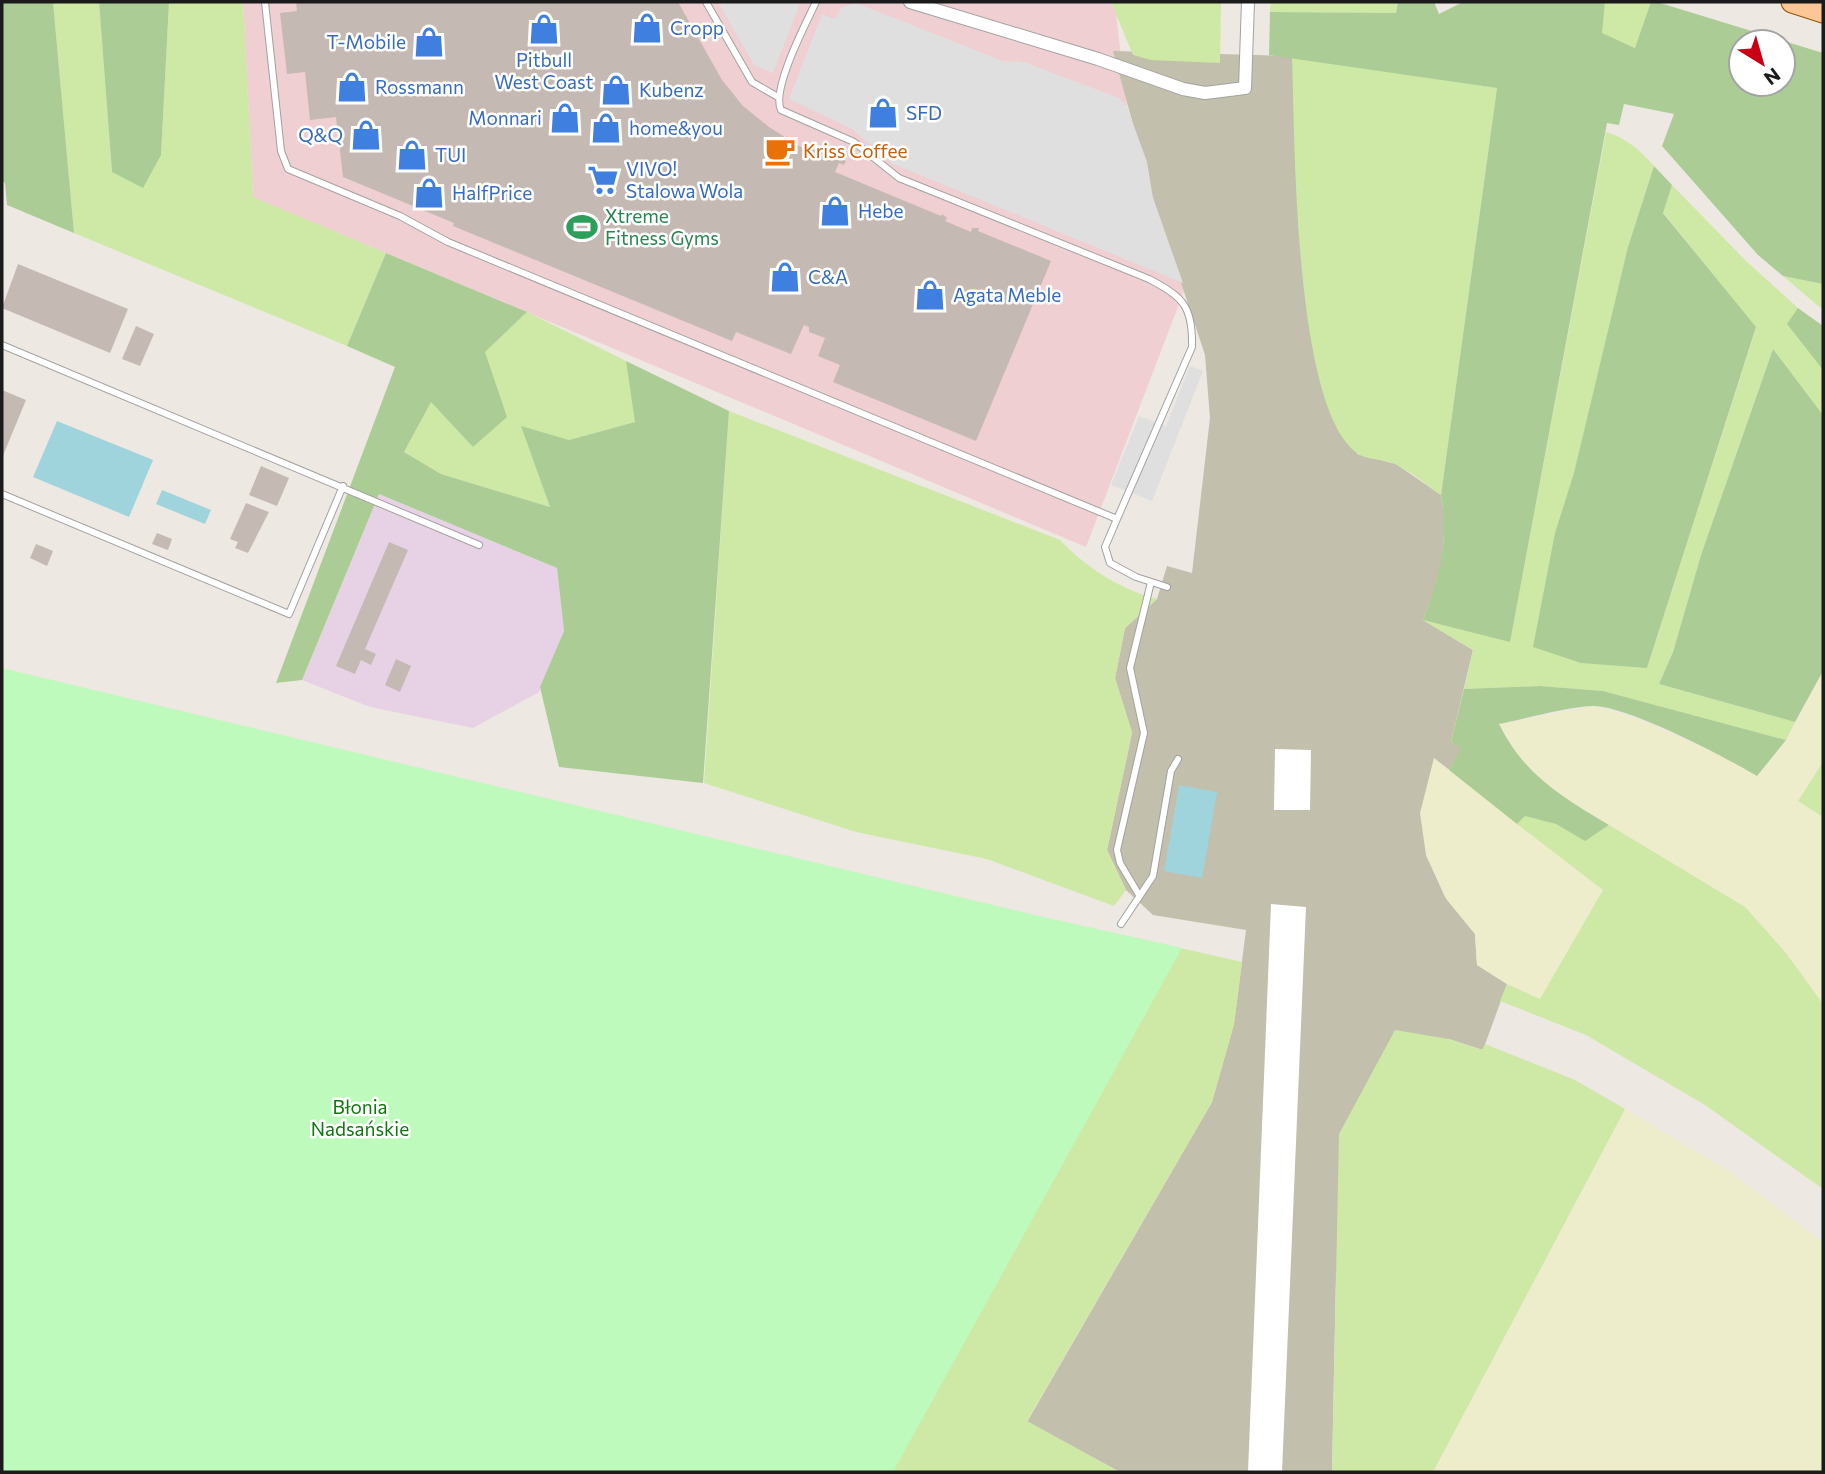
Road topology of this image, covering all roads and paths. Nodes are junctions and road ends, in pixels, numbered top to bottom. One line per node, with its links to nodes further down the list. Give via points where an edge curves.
1 (265, 2): 12 (lane, via 281,151 288,169 400,216 448,242)
2 (706, 2): 8 (lane, via 746,73 759,88)
3 (816, 2): 8 (lane)
4 (910, 2): 5 (street, via 1205,93 1245,88)
5 (1248, 2)
6 (1791, 2): 7 (main road)
7 (1823, 12)
8 (778, 97): 12 (lane, via 787,114 854,142 899,177 1149,279 1182,300 1193,324 1192,347)
9 (2, 345): 10 (lane)
10 (343, 486): 11 (lane, via 289,614); 13 (lane)
11 (2, 494)
12 (1117, 519): 14 (lane, via 1106,542 1107,559)
13 (479, 545)
14 (1151, 582): 15 (lane); 17 (lane, via 1130,668 1144,733 1117,850)
15 (1167, 587)
16 (1178, 759): 17 (lane, via 1171,771 1153,876)
17 (1139, 895): 18 (lane)
18 (1121, 924)

